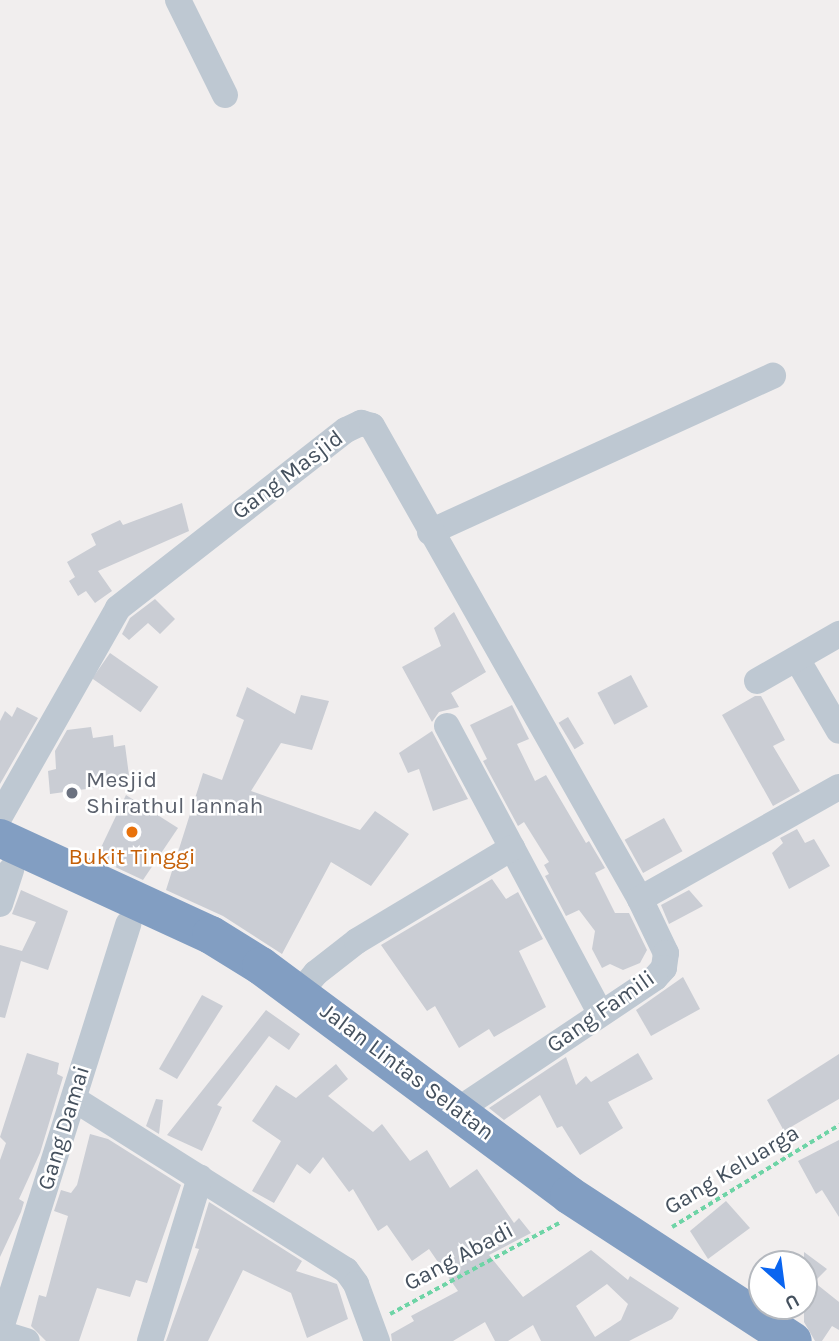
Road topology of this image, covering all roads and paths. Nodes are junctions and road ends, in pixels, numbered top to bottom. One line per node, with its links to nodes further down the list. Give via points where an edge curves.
1 (178, 0): 2 (street)
2 (225, 95)
3 (774, 376): 4 (street)
4 (430, 532): 10 (street, Gang Masjid); 12 (street, Gang Masjid, via 372,426 361,423 345,430 118,608)
5 (839, 634): 6 (street)
6 (797, 659): 7 (street); 9 (street)
7 (757, 681)
8 (447, 726): 13 (street)
9 (839, 731)
10 (568, 771): 15 (street, Gang Famili)
11 (839, 787): 15 (street)
12 (0, 816)
13 (512, 848): 17 (street, via 357,941); 18 (street)
14 (3, 869): 16 (highway, Jalan Lintas Selatan); 17 (highway, Jalan Lintas Selatan, via 211,935)
15 (640, 899): 18 (street, Gang Famili, via 666,953 664,968)
16 (128, 924): 19 (street, Gang Damai); 23 (highway, Jalan Lintas Selatan, via 204,961 293,1016)
17 (300, 992): 20 (highway, Jalan Lintas Selatan)
18 (600, 1013): 20 (street, Gang Famili)
19 (74, 1099): 22 (street); 25 (street, Gang Damai)
20 (458, 1110): 24 (highway, Jalan Lintas Selatan)
21 (839, 1125): 24 (path, Gang Keluarga)
22 (200, 1177): 26 (street, via 346,1270 356,1284); 28 (street)
23 (564, 1220): 24 (highway, Jalan Lintas Selatan); 26 (path, Gang Abadi)
24 (646, 1256): 29 (highway, Jalan Lintas Selatan); 30 (highway, Jalan Lintas Selatan)
25 (0, 1332): 27 (street)
26 (373, 1333)
27 (27, 1341)
28 (149, 1341)
29 (753, 1341)
30 (793, 1341)

